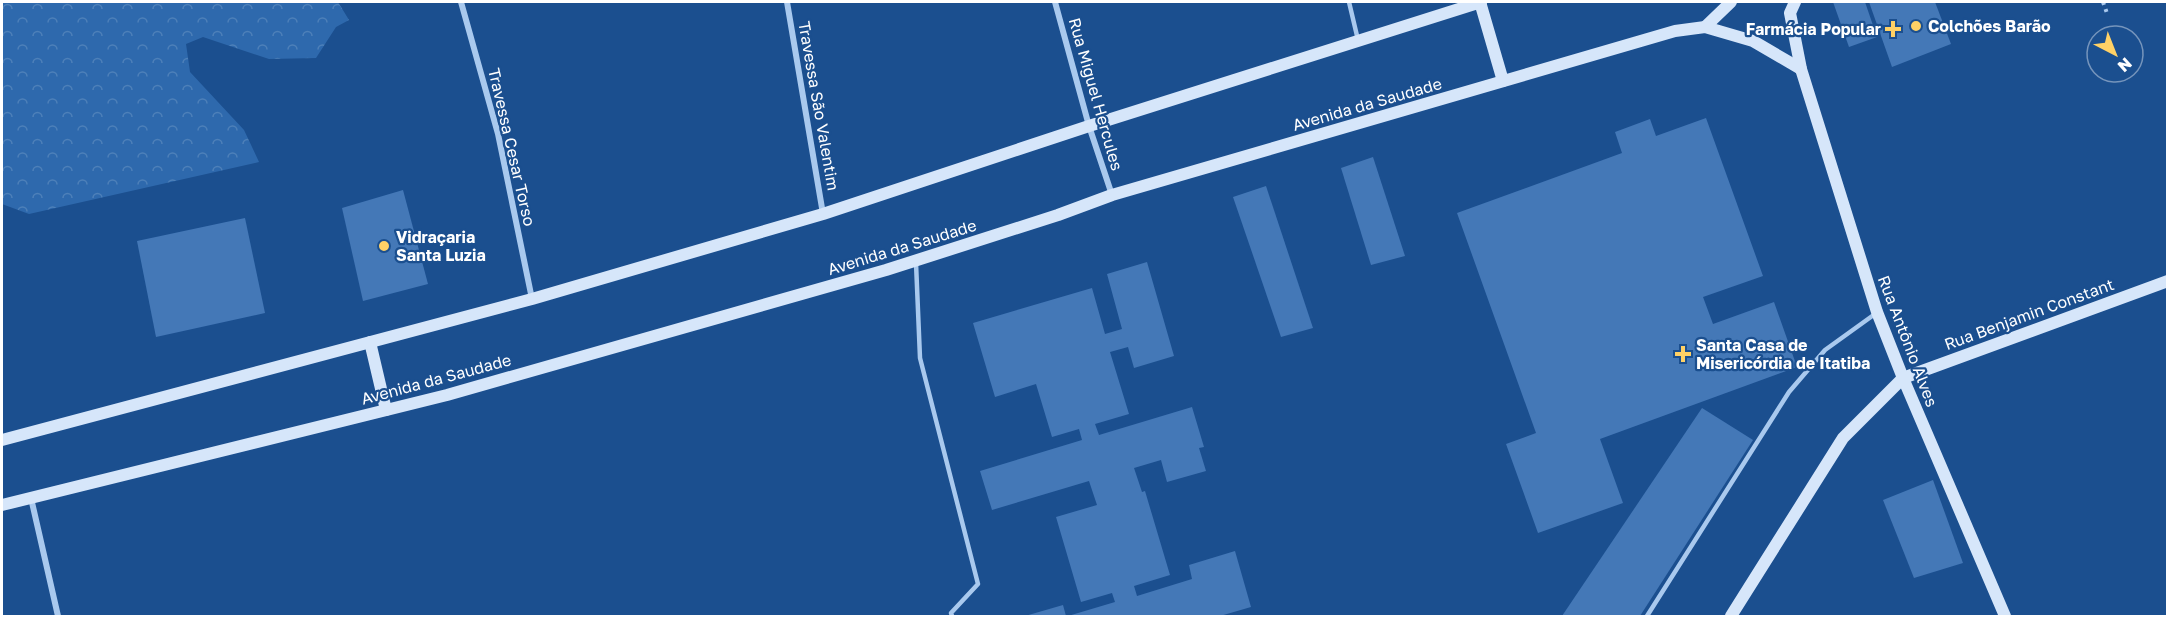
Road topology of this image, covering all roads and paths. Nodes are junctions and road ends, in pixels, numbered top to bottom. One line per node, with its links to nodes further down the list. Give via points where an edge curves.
1 (461, 2): 19 (street, Travessa Cesar Torso, via 498,134)
2 (787, 2): 16 (street, Travessa São Valentim)
3 (1055, 2): 14 (street, Rua Miguel Hercules)
4 (1349, 2): 11 (lane)
5 (1481, 2): 11 (main road); 13 (main road)
6 (1731, 2): 10 (main road)
7 (1795, 2): 12 (main road, Rua Antônio Alves, via 1790,13)
8 (2103, 2): 9 (path)
9 (2108, 16)
10 (1705, 27): 12 (main road, Avenida da Saudade, via 1753,41); 13 (main road, Avenida da Saudade, via 1675,31)
11 (1358, 40): 14 (main road)
12 (1801, 69): 20 (main road, Rua Antônio Alves)
13 (1503, 81): 15 (main road, Avenida da Saudade)
14 (1089, 126): 15 (street, Rua Miguel Hercules); 16 (main road)
15 (1112, 195): 17 (main road, Avenida da Saudade)
16 (823, 214): 19 (main road)
17 (916, 260): 23 (main road, Avenida da Saudade); 28 (lane, via 920,358 978,584)
18 (2168, 281): 22 (main road, Rua Benjamin Constant)
19 (532, 299): 21 (main road)
20 (1877, 312): 22 (main road, Rua Antônio Alves); 29 (lane, via 1825,350 1789,392)
21 (370, 342): 23 (main road); 24 (main road)
22 (1903, 378): 30 (main road, via 1843,438); 31 (main road, Rua Antônio Alves)
23 (386, 410): 25 (main road, Avenida da Saudade)
24 (2, 440)
25 (31, 497): 26 (main road, Avenida da Saudade); 27 (street)
26 (2, 505)
27 (58, 616)
28 (952, 616)
29 (1647, 616)
30 (1731, 616)
31 (2005, 616)

